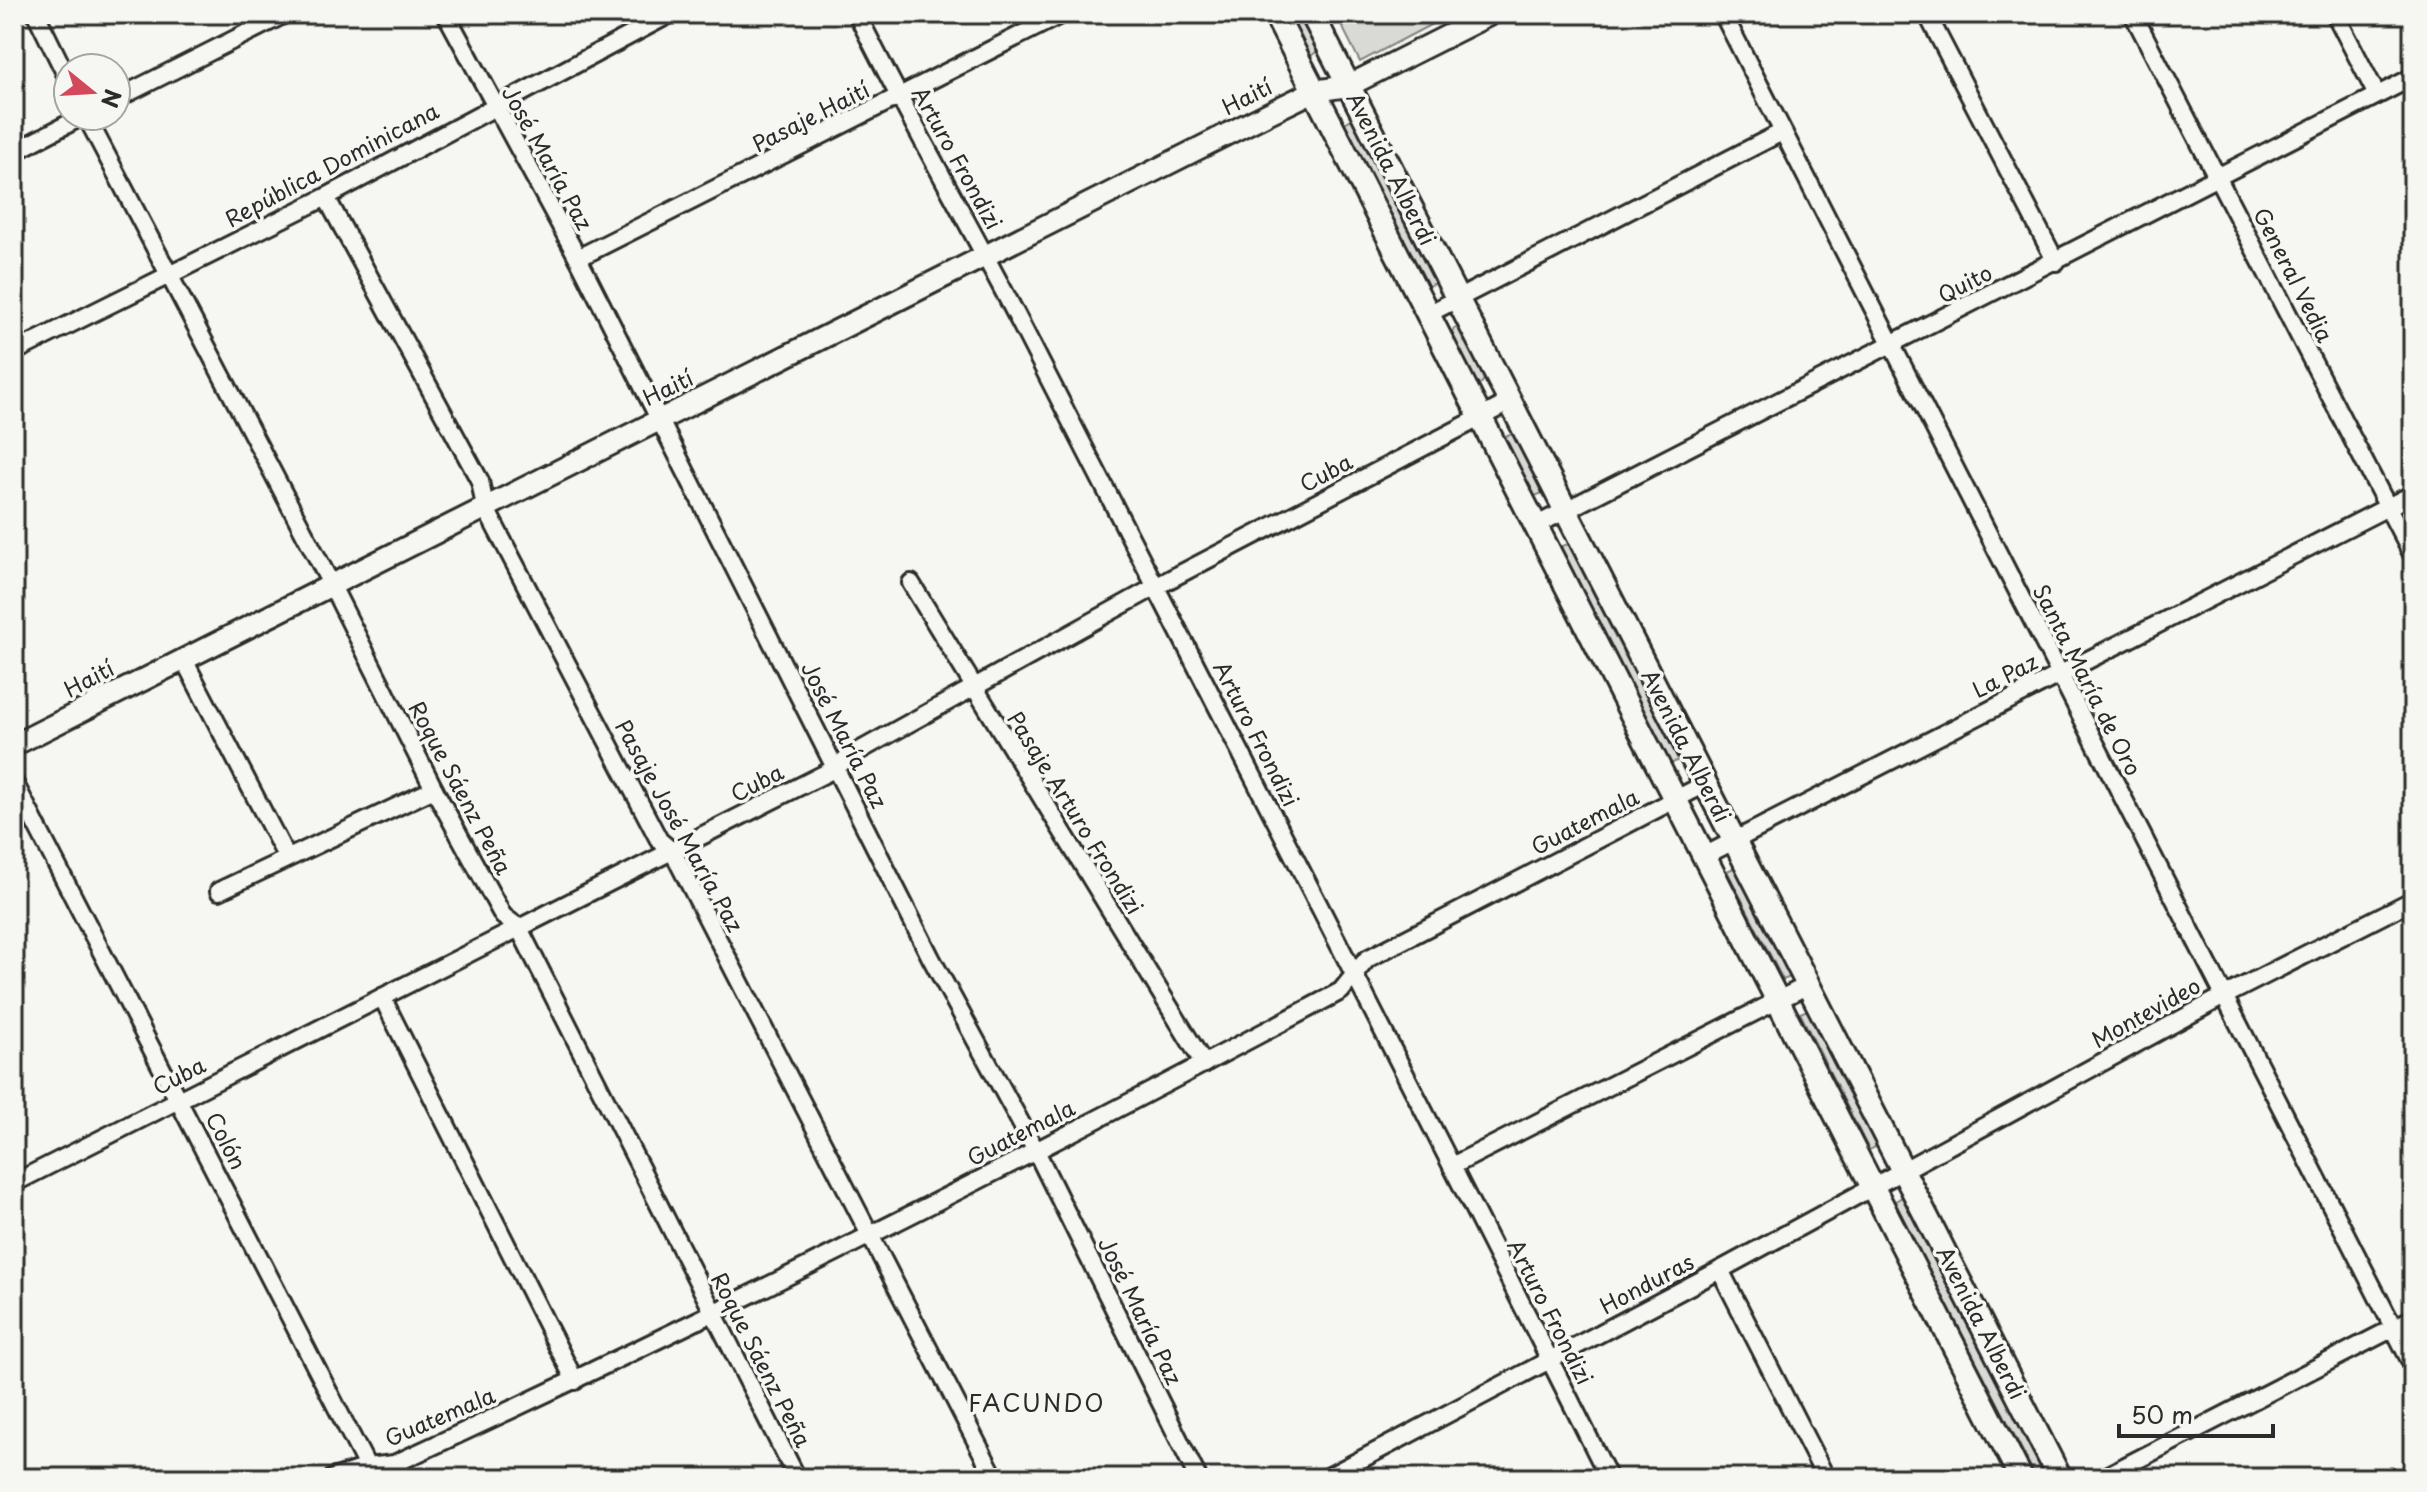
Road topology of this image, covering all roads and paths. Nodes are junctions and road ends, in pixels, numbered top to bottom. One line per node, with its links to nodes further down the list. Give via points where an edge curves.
1 (36, 14): 14 (street)
2 (285, 14): 17 (street)
3 (446, 14): 21 (street, José María Paz)
4 (670, 14): 21 (street, República Dominicana)
5 (857, 14): 20 (street, Arturo Frondizi)
6 (1062, 14): 20 (street, Pasaje Haití)
7 (1275, 14): 18 (main road, Avenida Alberdi)
8 (1312, 14): 16 (main road, Avenida Alberdi)
9 (1491, 14): 16 (street, Haití)
10 (1723, 14): 24 (street, Santa María de Oro)
11 (1927, 14): 30 (street)
12 (2133, 14): 26 (street, General Vedia)
13 (2335, 14): 19 (street)
14 (55, 52)
15 (2413, 77): 19 (street, Quito)
16 (1348, 86): 18 (street, Haití); 32 (main road, Avenida Alberdi)
17 (132, 91)
18 (1314, 91): 28 (street, Haití); 33 (main road, Avenida Alberdi)
19 (2377, 95): 26 (street, Quito)
20 (898, 98): 28 (street, Arturo Frondizi); 29 (street, Pasaje Haití)
21 (492, 105): 27 (street, República Dominicana); 29 (street, José María Paz)
22 (53, 132): 25 (street)
23 (93, 132): 31 (street, Roque Sáenz Peña)
24 (1782, 132): 32 (street); 34 (street, Santa María de Oro)
25 (14, 152)
26 (2218, 177): 30 (street, Quito); 41 (street, General Vedia)
27 (326, 197): 31 (street, República Dominicana); 40 (street, Pasaje José María Paz, via 480,481)
28 (987, 257): 38 (street, Haití); 47 (street, Arturo Frondizi)
29 (578, 258): 38 (street, José María Paz)
30 (2056, 262): 34 (street, Quito)
31 (167, 274): 35 (street, República Dominicana); 46 (street, Roque Sáenz Peña)
32 (1457, 299): 33 (street); 36 (main road, Avenida Alberdi)
33 (1428, 314): 37 (main road, Avenida Alberdi)
34 (1892, 346): 42 (street, Quito); 49 (street, Santa María de Oro)
35 (14, 352)
36 (1510, 402): 37 (street, Cuba); 42 (main road, Avenida Alberdi)
37 (1480, 417): 43 (main road, Avenida Alberdi); 47 (street, Cuba)
38 (659, 419): 40 (street, Haití); 52 (street, José María Paz)
39 (2413, 494): 41 (street, La Paz)
40 (485, 507): 46 (street, Haití); 58 (street, Pasaje José María Paz, via 659,840)
41 (2388, 507): 44 (street, General Vedia); 49 (street, La Paz)
42 (1565, 511): 43 (street, Quito); 54 (main road, Avenida Alberdi)
43 (1535, 526): 56 (main road, Avenida Alberdi)
44 (2413, 556)
45 (911, 583): 50 (street, Pasaje Arturo Frondizi)
46 (331, 584): 48 (street, Haití); 55 (street, Roque Sáenz Peña)
47 (1155, 587): 50 (street, Cuba); 64 (street, Arturo Frondizi)
48 (183, 658): 51 (street, Haití); 59 (street)
49 (2058, 673): 57 (street, La Paz); 66 (street, Santa María de Oro)
50 (973, 688): 52 (street, Cuba); 69 (street, Pasaje Arturo Frondizi)
51 (14, 745)
52 (836, 768): 58 (street, Cuba); 71 (street, José María Paz)
53 (14, 782): 70 (street, Colón)
54 (1705, 784): 56 (street, Guatemala); 57 (main road, Avenida Alberdi)
55 (434, 789): 59 (street); 63 (street, Roque Sáenz Peña, via 503,916)
56 (1675, 800): 60 (main road, Avenida Alberdi); 64 (street, Guatemala, via 1367,959)
57 (1734, 841): 60 (street, La Paz); 65 (main road, Avenida Alberdi)
58 (673, 852): 63 (street, Cuba); 76 (street, Pasaje José María Paz)
59 (286, 856): 61 (street)
60 (1704, 856): 68 (main road, Avenida Alberdi)
61 (219, 891)
62 (2413, 900): 66 (street, Montevideo)
63 (519, 928): 67 (street, Cuba); 78 (street, Roque Sáenz Peña)
64 (1356, 974): 69 (street, Guatemala, via 1341,991); 72 (street, Arturo Frondizi)
65 (1808, 985): 68 (street); 73 (main road, Avenida Alberdi)
66 (2224, 996): 73 (street, Montevideo); 80 (street, Santa María de Oro)
67 (382, 997): 70 (street, Cuba); 83 (street)
68 (1777, 1000): 72 (street); 75 (main road, Avenida Alberdi)
69 (1204, 1064): 71 (street, Guatemala)
70 (181, 1100): 74 (street, Cuba); 84 (street, Colón)
71 (1036, 1151): 76 (street, Guatemala); 88 (street, José María Paz)
72 (1452, 1166): 81 (street, Arturo Frondizi)
73 (1903, 1170): 75 (street, Honduras); 93 (main road, Avenida Alberdi)
74 (14, 1183)
75 (1872, 1187): 77 (street, Honduras); 92 (main road, Avenida Alberdi)
76 (870, 1234): 78 (street, Guatemala); 87 (street, Pasaje José María Paz)
77 (1720, 1270): 81 (street, Honduras); 91 (street)
78 (712, 1313): 83 (street, Guatemala); 86 (street, Roque Sáenz Peña)
79 (2413, 1318): 80 (street)
80 (2394, 1328): 82 (street, Santa María de Oro); 94 (street)
81 (1549, 1359): 89 (street, Honduras); 90 (street, Arturo Frondizi)
82 (2413, 1366)
83 (575, 1381): 84 (street, Guatemala)
84 (370, 1472): 85 (street, Guatemala)
85 (333, 1478)
86 (797, 1478)
87 (995, 1478)
88 (1198, 1478)
89 (1326, 1478)
90 (1609, 1478)
91 (1826, 1478)
92 (2021, 1478)
93 (2060, 1478)
94 (2102, 1478)

